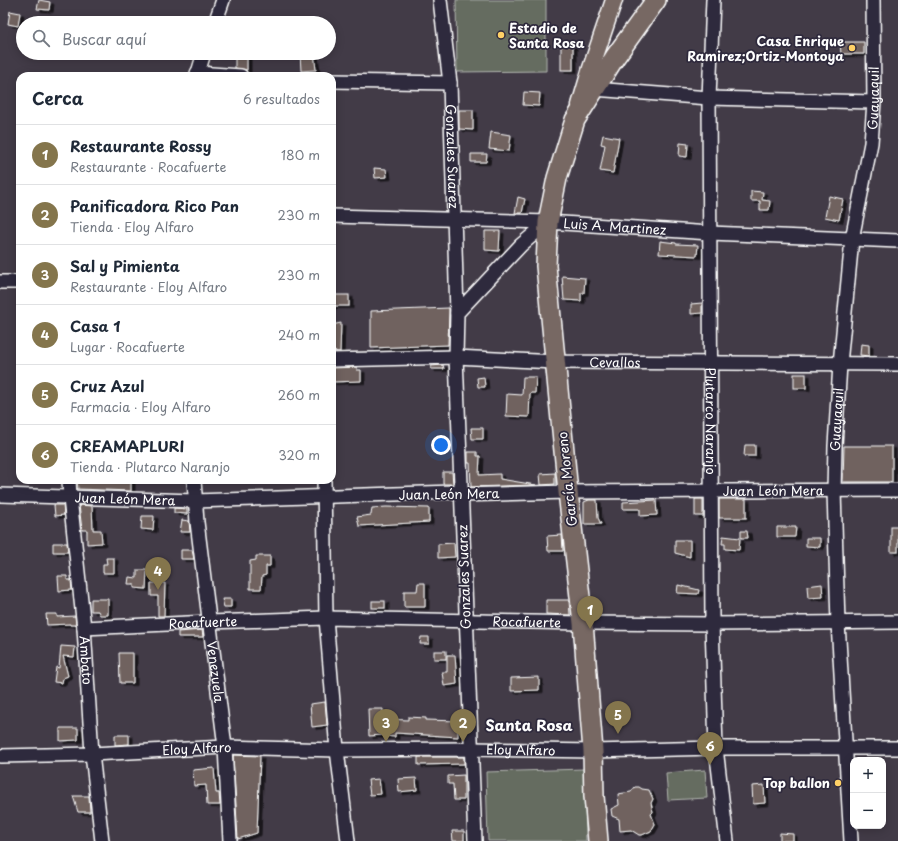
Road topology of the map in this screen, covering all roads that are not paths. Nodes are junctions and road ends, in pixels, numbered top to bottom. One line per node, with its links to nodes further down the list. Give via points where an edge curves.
1 (223, 0): 7 (street)
2 (440, 0): 11 (street, Gonzales Suarez)
3 (614, 0): 15 (main road)
4 (656, 0): 12 (highway, García Moreno)
5 (713, 0): 13 (street, Plutarco Naranjo)
6 (873, 0): 14 (street, Guayaquil)
7 (217, 16)
8 (202, 60): 9 (street)
9 (198, 72)
10 (336, 81): 11 (street)
11 (450, 83): 17 (street, Gonzales Suarez)
12 (594, 89): 13 (street); 15 (highway, García Moreno)
13 (709, 98): 14 (street); 19 (street, Plutarco Naranjo)
14 (874, 102): 20 (street, Guayaquil, via 871,143)
15 (575, 120): 18 (highway, García Moreno, via 557,178)
16 (336, 216): 17 (street, Luis A. Martinez)
17 (455, 220): 18 (street, Luis A. Martinez); 24 (street, Gonzales Suarez)
18 (548, 222): 19 (street, Luis A. Martinez); 24 (street, via 521,245); 27 (highway, García Moreno, via 546,266)
19 (710, 233): 20 (street, Luis A. Martinez); 28 (street, Plutarco Naranjo)
20 (852, 239): 21 (street, Luis A. Martinez); 29 (street, Guayaquil)
21 (898, 241)
22 (0, 282): 23 (street)
23 (16, 282)
24 (457, 313): 25 (street, Gonzales Suarez)
25 (456, 357): 26 (street, Cevallos); 27 (street, Cevallos); 39 (street, Gonzales Suarez)
26 (336, 360)
27 (555, 362): 28 (street, Cevallos); 36 (highway, García Moreno)
28 (710, 362): 29 (street, Cevallos); 37 (street, Plutarco Naranjo)
29 (840, 364): 30 (street, Cevallos); 35 (street, Guayaquil)
30 (898, 364)
31 (69, 484): 40 (street, Ambato)
32 (194, 484): 42 (street, Venezuela)
33 (324, 484): 41 (street)
34 (898, 490): 35 (street, Juan León Mera)
35 (834, 491): 37 (street, Juan León Mera); 48 (street, Guayaquil)
36 (568, 492): 37 (street, Juan León Mera); 39 (street, Juan León Mera); 47 (highway, García Moreno)
37 (711, 492): 49 (street, Plutarco Naranjo)
38 (0, 495): 40 (street, Juan León Mera)
39 (461, 495): 41 (street, Juan León Mera, via 453,492); 44 (street, Gonzales Suarez)
40 (70, 498): 42 (street, Juan León Mera); 50 (street, Ambato)
41 (325, 498): 42 (street, Juan León Mera); 43 (street)
42 (195, 501): 45 (street, Venezuela)
43 (326, 618): 44 (street, Rocafuerte); 45 (street, Rocafuerte); 56 (street)
44 (466, 621): 47 (street, Rocafuerte); 55 (street, Gonzales Suarez)
45 (209, 622): 50 (street, Rocafuerte); 51 (street, Venezuela)
46 (898, 622): 48 (street, Rocafuerte)
47 (583, 623): 49 (street, Rocafuerte); 57 (highway, García Moreno)
48 (838, 623): 49 (street, Rocafuerte); 53 (street, Guayaquil)
49 (712, 624): 52 (street, Plutarco Naranjo)
50 (84, 628): 58 (street, Ambato)
51 (225, 747): 56 (street, Eloy Alfaro); 58 (street, Eloy Alfaro); 61 (street, Venezuela)
52 (716, 748): 53 (street, Eloy Alfaro); 57 (street, Eloy Alfaro); 65 (street, Plutarco Naranjo)
53 (845, 748): 54 (street, Eloy Alfaro); 66 (street, Guayaquil)
54 (898, 748)
55 (471, 749): 56 (street, Eloy Alfaro); 57 (street, Eloy Alfaro); 63 (street, Gonzales Suarez)
56 (337, 750): 62 (street)
57 (593, 751): 64 (highway, García Moreno)
58 (92, 754): 59 (street, Eloy Alfaro); 60 (street, Ambato)
59 (0, 756)
60 (102, 841)
61 (230, 841)
62 (348, 841)
63 (475, 841)
64 (598, 841)
65 (727, 841)
66 (851, 841)

